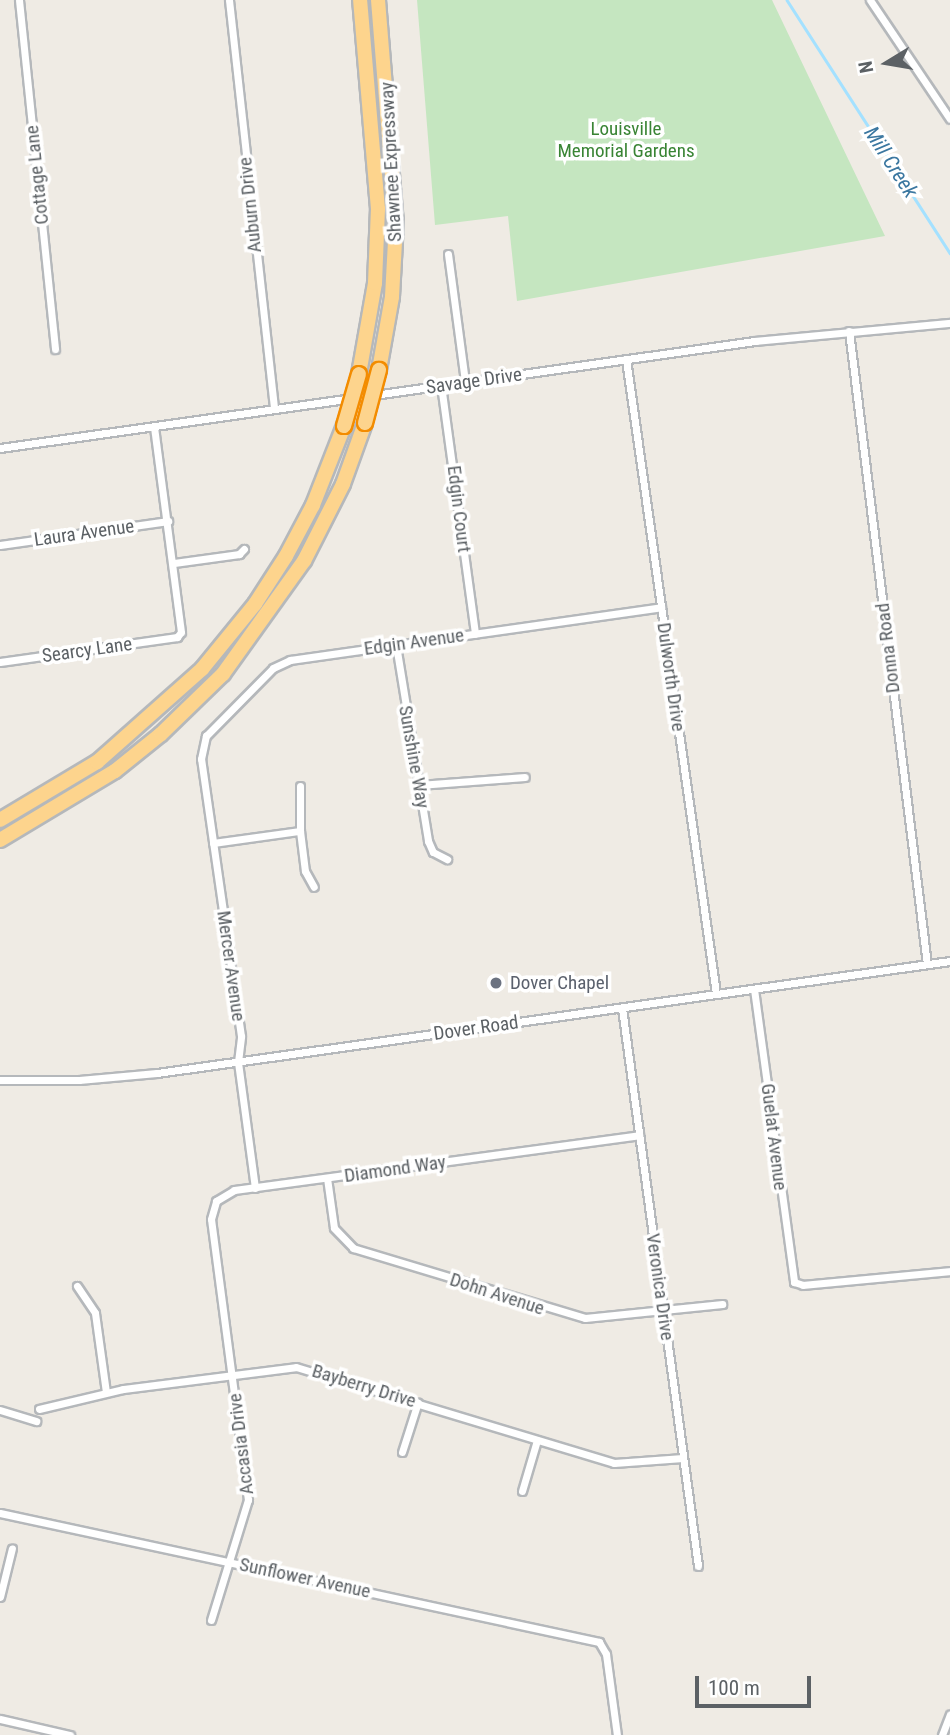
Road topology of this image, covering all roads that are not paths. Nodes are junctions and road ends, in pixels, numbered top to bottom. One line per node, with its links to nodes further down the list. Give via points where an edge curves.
1 (19, 0): 10 (street, Cottage Lane)
2 (229, 0): 14 (street, Auburn Drive)
3 (360, 0): 29 (highway, Shawnee Expressway, bridge, via 378,209 375,283 359,374 313,505 255,604 202,669 97,762)
4 (379, 0): 31 (highway, Shawnee Expressway, bridge, via 396,223 392,297 365,424 343,484 304,561 223,674 115,771)
5 (870, 0): 6 (street)
6 (950, 119)
7 (448, 254): 12 (street)
8 (950, 323): 9 (street, Savage Drive)
9 (849, 331): 11 (street, Savage Drive); 36 (street, Donna Road)
10 (55, 349)
11 (626, 359): 12 (street, Savage Drive); 21 (street, Dulworth Drive)
12 (465, 382): 13 (street, Savage Drive)
13 (441, 385): 14 (street, Savage Drive); 22 (street, Edgin Court)
14 (274, 409): 15 (street, Savage Drive)
15 (154, 427): 16 (street, Savage Drive); 17 (street)
16 (0, 448)
17 (168, 521): 18 (street, Laura Avenue); 20 (street)
18 (0, 545)
19 (244, 549): 20 (street, via 239,554)
20 (174, 563): 24 (street, Searcy Lane, via 182,628 174,638)
21 (661, 607): 22 (street, Edgin Avenue); 38 (street, Dulworth Drive)
22 (475, 634): 23 (street, Edgin Avenue)
23 (396, 645): 25 (street, Edgin Avenue, via 280,664); 27 (street, Sunshine Way)
24 (0, 662)
25 (202, 744): 32 (street, Mercer Avenue)
26 (525, 776): 27 (street)
27 (419, 785): 33 (street, Sunshine Way, via 430,848)
28 (300, 786): 30 (street)
29 (0, 820)
30 (300, 831): 32 (street); 34 (street, via 305,871)
31 (0, 840)
32 (213, 843): 40 (street, Mercer Avenue, via 241,1036)
33 (447, 859)
34 (314, 887)
35 (950, 961): 36 (street, Dover Road)
36 (927, 964): 37 (street, Dover Road)
37 (754, 989): 38 (street, Dover Road); 46 (street, Guelat Avenue, via 796,1284)
38 (716, 994): 39 (street, Dover Road)
39 (622, 1008): 40 (street, Dover Road); 42 (street, Veronica Drive)
40 (238, 1062): 41 (street, Dover Road, via 105,1079); 44 (street, Mercer Avenue)
41 (0, 1080)
42 (639, 1135): 43 (street, Diamond Way); 49 (street, Veronica Drive)
43 (327, 1178): 44 (street, Diamond Way); 49 (street, Dohn Avenue, via 334,1228 353,1248 570,1316 601,1320)
44 (255, 1188): 45 (street, Diamond Way, via 227,1192 214,1205 211,1219)
45 (217, 1264): 50 (street, Accasia Drive)
46 (950, 1271)
47 (77, 1286): 51 (street, via 95,1312)
48 (722, 1304): 49 (street, Dohn Avenue)
49 (663, 1312): 58 (street, Veronica Drive)
50 (232, 1374): 51 (street, Bayberry Drive); 52 (street, Bayberry Drive, via 305,1368); 62 (street, Accasia Drive, via 248,1500)
51 (106, 1392): 53 (street, Bayberry Drive)
52 (418, 1402): 56 (street, Bayberry Drive); 57 (street)
53 (39, 1409)
54 (0, 1410): 55 (street)
55 (36, 1421)
56 (537, 1440): 58 (street, Bayberry Drive, via 614,1463); 59 (street)
57 (402, 1452)
58 (683, 1458): 63 (street, Veronica Drive)
59 (522, 1491)
60 (0, 1513): 62 (street, Sunflower Avenue)
61 (12, 1548): 64 (street)
62 (229, 1561): 65 (street, Accasia Drive); 71 (street, Sunflower Avenue, via 594,1640 606,1651)
63 (698, 1566)
64 (0, 1597)
65 (211, 1620)
66 (950, 1714): 72 (street)
67 (0, 1719): 68 (street)
68 (28, 1726): 69 (street); 70 (street)
69 (26, 1735)
70 (70, 1735)
71 (617, 1735)
72 (942, 1735)

